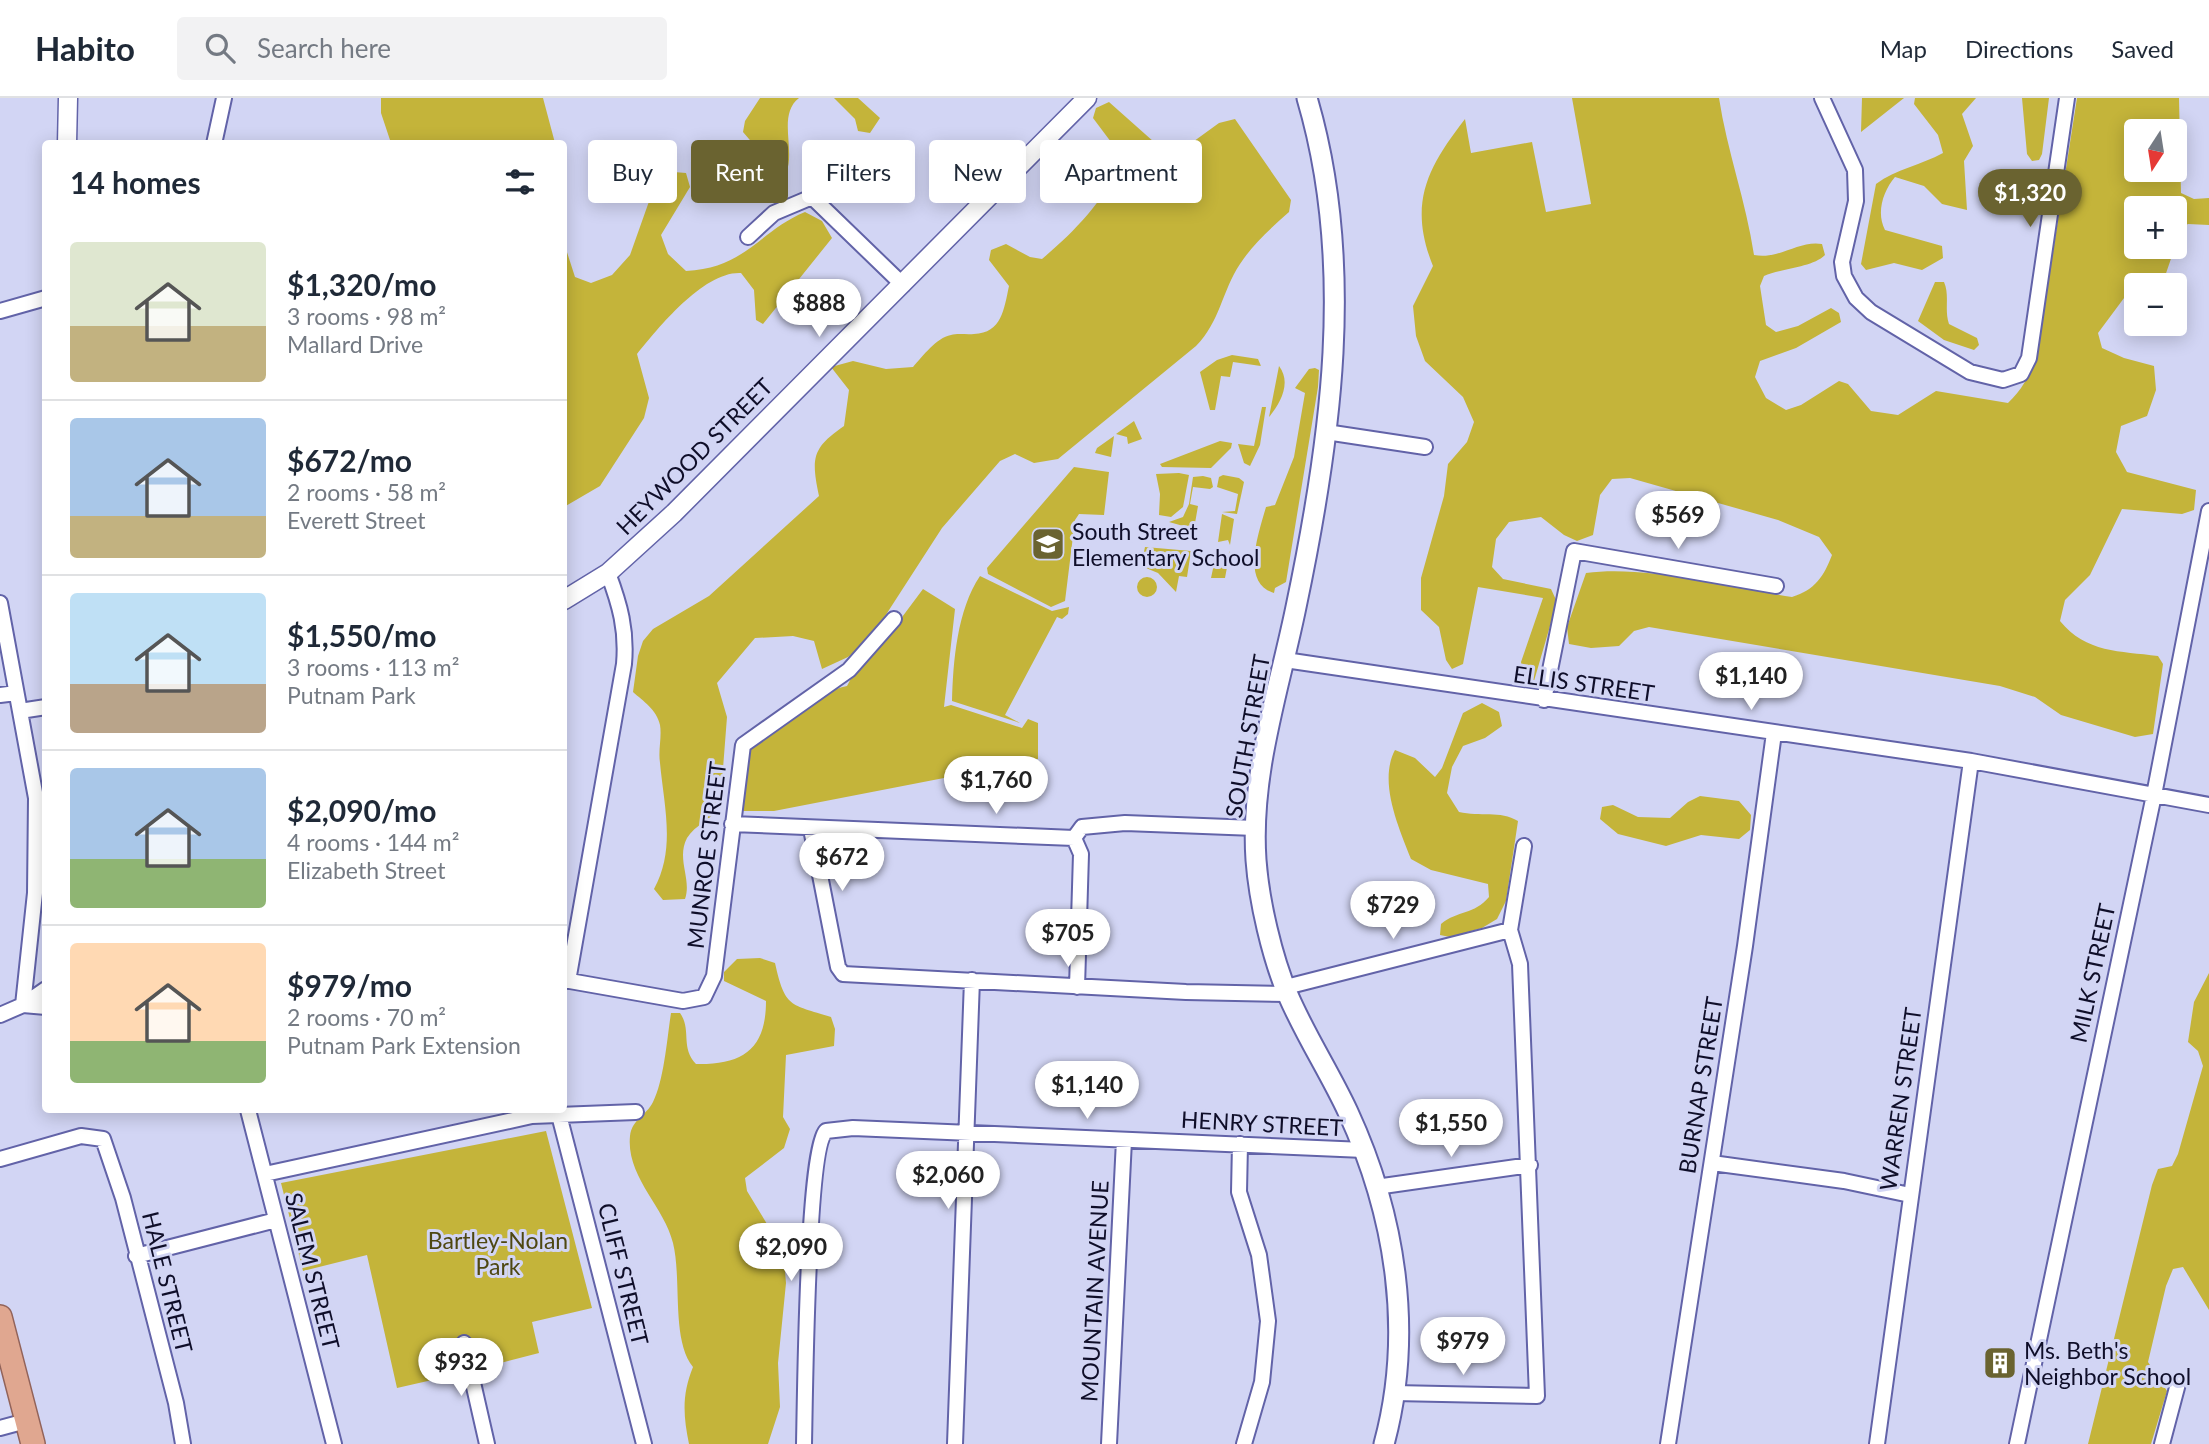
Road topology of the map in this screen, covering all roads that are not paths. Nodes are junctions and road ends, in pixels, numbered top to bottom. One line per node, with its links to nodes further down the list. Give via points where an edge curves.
1 (68, 98): 7 (street)
2 (224, 98): 8 (street)
3 (1087, 98): 10 (street, HEYWOOD STREET)
4 (1307, 98): 13 (main road, SOUTH STREET, via 1326,192 1334,267 1335,332)
5 (1822, 98): 6 (street, via 1856,177 1854,210 1842,258 1844,276 1856,298 1959,367 1997,379 2018,376 2029,358)
6 (2067, 98)
7 (66, 140)
8 (215, 140)
9 (748, 237): 10 (street, via 774,213 812,197)
10 (903, 285): 16 (street, HEYWOOD STREET)
11 (42, 299): 12 (street)
12 (0, 311)
13 (1326, 432): 14 (street); 21 (main road, SOUTH STREET)
14 (1425, 447)
15 (2209, 512): 29 (street, MILK STREET)
16 (608, 573): 18 (street, HEYWOOD STREET); 37 (street, via 622,610 624,664)
17 (1776, 586): 24 (street, via 1574,551)
18 (567, 598)
19 (0, 603): 22 (street)
20 (894, 619): 31 (street, MUNROE STREET, via 849,670 745,741)
21 (1285, 660): 24 (street, ELLIS STREET); 32 (main road, SOUTH STREET, via 1261,771)
22 (16, 692): 23 (street); 26 (street)
23 (0, 695)
24 (1544, 700): 27 (street, ELLIS STREET)
25 (42, 708): 26 (street)
26 (20, 711): 43 (street, via 36,798 37,832)
27 (1774, 733): 28 (street, ELLIS STREET); 54 (street, BURNAP STREET)
28 (1971, 761): 29 (street, ELLIS STREET); 58 (street, WARREN STREET)
29 (2154, 795): 30 (street, ELLIS STREET); 79 (street, MILK STREET)
30 (2209, 805)
31 (732, 824): 33 (street); 39 (street, MUNROE STREET, via 714,976 702,998 683,1001)
32 (1255, 828): 34 (street, via 1125,823 1082,827); 41 (main road, SOUTH STREET, via 1261,906)
33 (811, 829): 34 (street); 38 (street, via 840,971 866,977)
34 (1074, 838): 40 (street, via 1082,854)
35 (1524, 846): 36 (street)
36 (1510, 930): 41 (street); 55 (street, via 1520,964)
37 (567, 976)
38 (972, 980): 40 (street); 49 (street)
39 (567, 981)
40 (1077, 987): 41 (street)
41 (1287, 991): 52 (main road, SOUTH STREET)
42 (42, 992): 43 (street)
43 (23, 1005): 44 (street); 45 (street)
44 (42, 1007)
45 (0, 1015)
46 (636, 1112): 48 (street)
47 (249, 1113): 56 (street, SALEM STREET)
48 (559, 1115): 56 (street, via 532,1116); 71 (street, CLIFF STREET)
49 (968, 1134): 50 (street, HENRY STREET); 72 (street, HENRY STREET, via 842,1128 824,1133 817,1152); 73 (street)
50 (1124, 1140): 51 (street, HENRY STREET); 74 (street, MOUNTAIN AVENUE)
51 (1240, 1144): 52 (street, HENRY STREET); 75 (street, via 1239,1192 1259,1255 1268,1321 1262,1382)
52 (1364, 1150): 57 (main road, SOUTH STREET)
53 (0, 1159): 60 (street, HALE STREET, via 81,1136 103,1139)
54 (1712, 1163): 58 (street); 77 (street, BURNAP STREET)
55 (1530, 1165): 57 (street); 64 (street, via 1537,1396)
56 (265, 1174): 59 (street, SALEM STREET)
57 (1376, 1187): 64 (main road, SOUTH STREET, via 1396,1276 1399,1349)
58 (1910, 1195): 78 (street, WARREN STREET)
59 (276, 1220): 60 (street); 69 (street, SALEM STREET)
60 (136, 1256): 68 (street, HALE STREET)
61 (0, 1317): 65 (highway)
62 (464, 1343): 70 (street)
63 (2179, 1380): 80 (street)
64 (1394, 1393): 76 (main road, SOUTH STREET)
65 (26, 1421): 66 (street); 67 (highway)
66 (0, 1428)
67 (33, 1444)
68 (183, 1444)
69 (334, 1444)
70 (487, 1444)
71 (644, 1444)
72 (804, 1444)
73 (955, 1444)
74 (1109, 1444)
75 (1244, 1444)
76 (1384, 1444)
77 (1668, 1444)
78 (1877, 1444)
79 (2017, 1444)
80 (2162, 1444)

